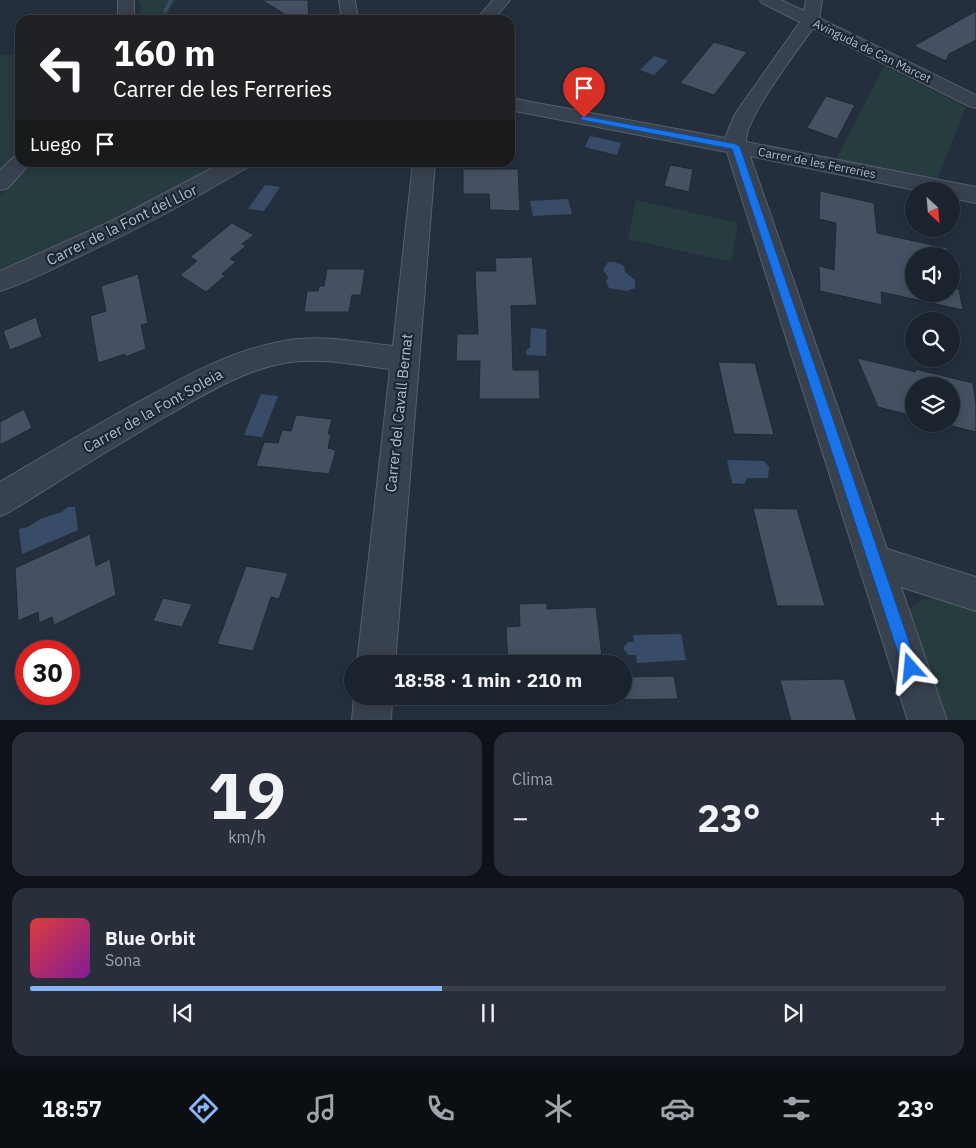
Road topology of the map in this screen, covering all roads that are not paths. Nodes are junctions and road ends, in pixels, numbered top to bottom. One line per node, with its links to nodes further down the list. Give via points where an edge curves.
1 (126, 0): 6 (street)
2 (347, 0): 7 (street)
3 (502, 0): 8 (street)
4 (768, 0): 9 (street, Avinguda de Can Marcet)
5 (814, 0): 9 (street)
6 (126, 15)
7 (349, 15)
8 (488, 15)
9 (810, 20): 10 (street, Avinguda de Can Marcet); 12 (street, via 745,114 735,135)
10 (976, 102)
11 (515, 105): 12 (street, Carrer de les Ferreries)
12 (736, 147): 17 (street, Carrer de les Ferreries); 21 (street)
13 (16, 167): 16 (street)
14 (233, 167): 18 (street, Carrer de la Font del Llor, via 134,222)
15 (424, 167): 19 (street, Carrer del Cavall Bernat)
16 (0, 183)
17 (976, 195)
18 (0, 281)
19 (405, 359): 20 (street, Carrer de la Font Soleia, via 313,349 248,361 213,375 129,422); 23 (street, Carrer del Cavall Bernat)
20 (0, 500)
21 (876, 563): 22 (street); 26 (street)
22 (976, 594)
23 (377, 655)
24 (372, 705): 25 (street)
25 (371, 720)
26 (928, 720)

